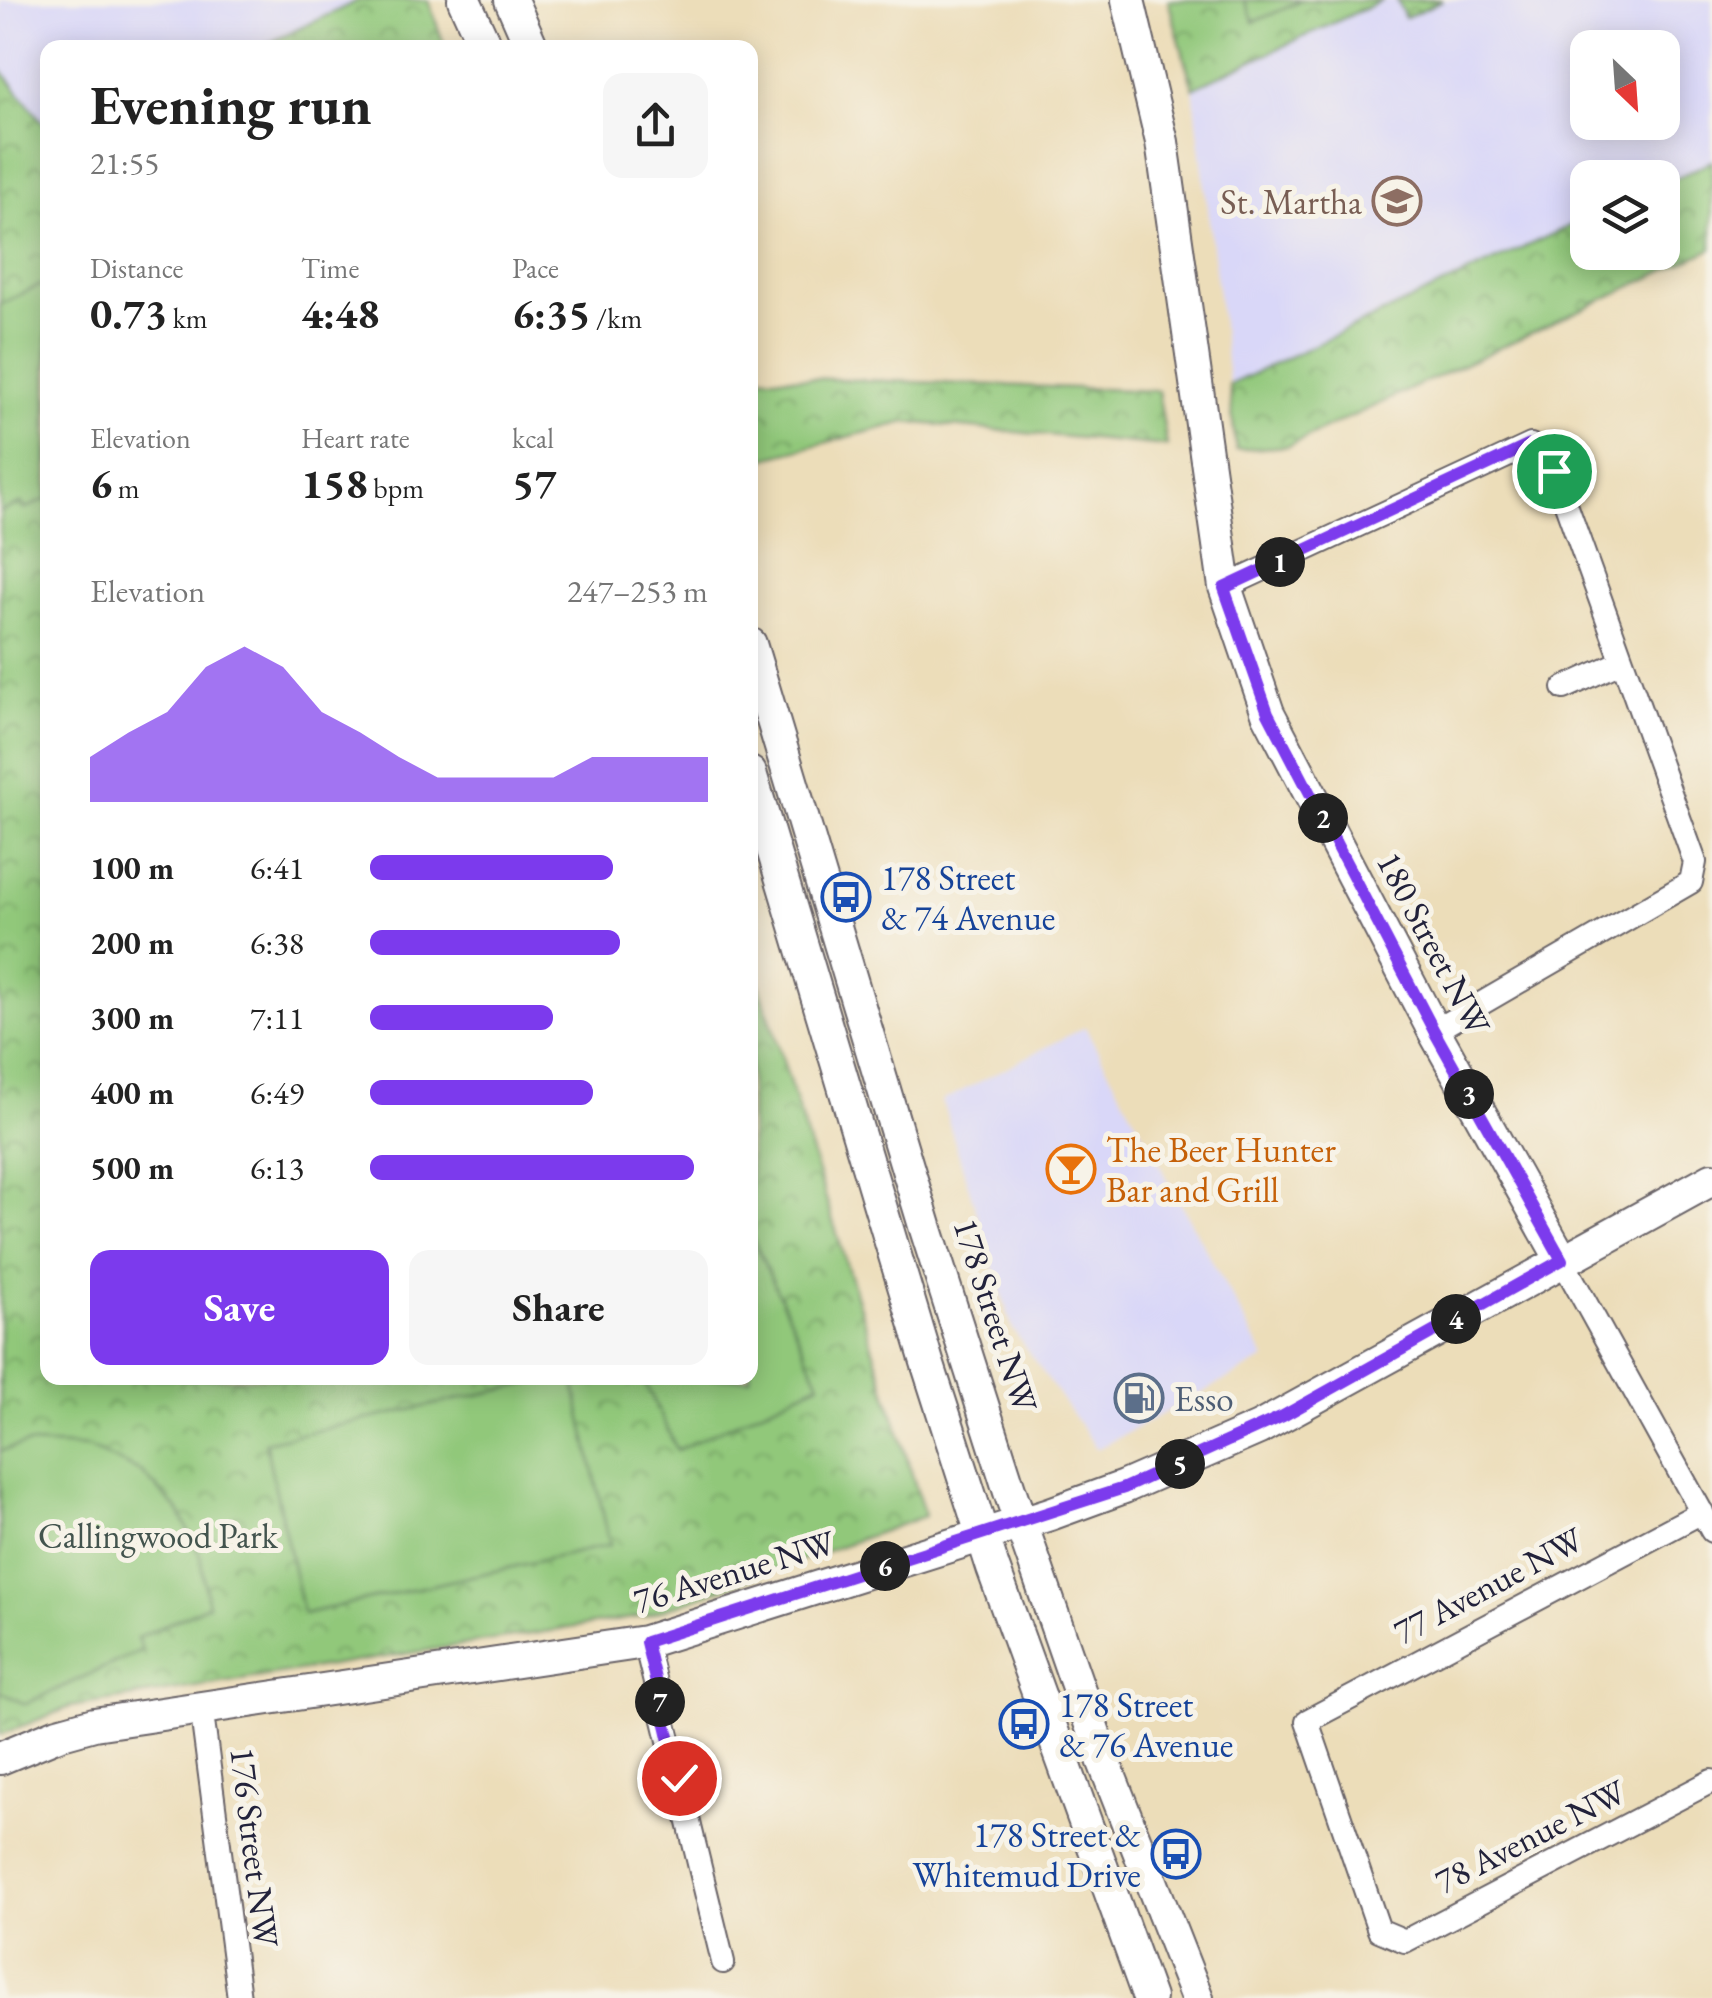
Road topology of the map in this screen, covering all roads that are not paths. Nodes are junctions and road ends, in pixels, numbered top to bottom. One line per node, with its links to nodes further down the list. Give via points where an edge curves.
1 (464, 0): 4 (street)
2 (512, 0): 5 (street)
3 (1128, 0): 6 (street, 180 Street NW, via 1162,142)
4 (482, 40)
5 (529, 40)
6 (1224, 588): 7 (street, via 1530,445 1554,471); 11 (street, 180 Street NW, via 1268,713)
7 (1621, 662): 8 (street); 11 (street, via 1695,862 1691,882)
8 (1564, 688)
9 (759, 705): 15 (street, 178 Street NW)
10 (758, 800): 16 (street)
11 (1434, 1031): 13 (street, 180 Street NW)
12 (1712, 1180): 13 (street, 76 Avenue NW)
13 (1562, 1260): 14 (street, 180 Street NW); 15 (street, 76 Avenue NW, via 1246,1434 1124,1488)
14 (1707, 1521): 21 (street, 77 Avenue NW, via 1307,1721)
15 (1020, 1523): 16 (street, 76 Avenue NW); 25 (street, 178 Street NW)
16 (983, 1535): 17 (street, 76 Avenue NW); 24 (street)
17 (646, 1642): 18 (street, 76 Avenue NW); 22 (street)
18 (201, 1706): 19 (street, 76 Avenue NW, via 94,1724); 23 (street, 176 Street NW)
19 (0, 1758)
20 (1712, 1781): 21 (street, 78 Avenue NW, via 1405,1940)
21 (1379, 1930)
22 (723, 1962)
23 (239, 1998)
24 (1149, 1998)
25 (1197, 1998)

